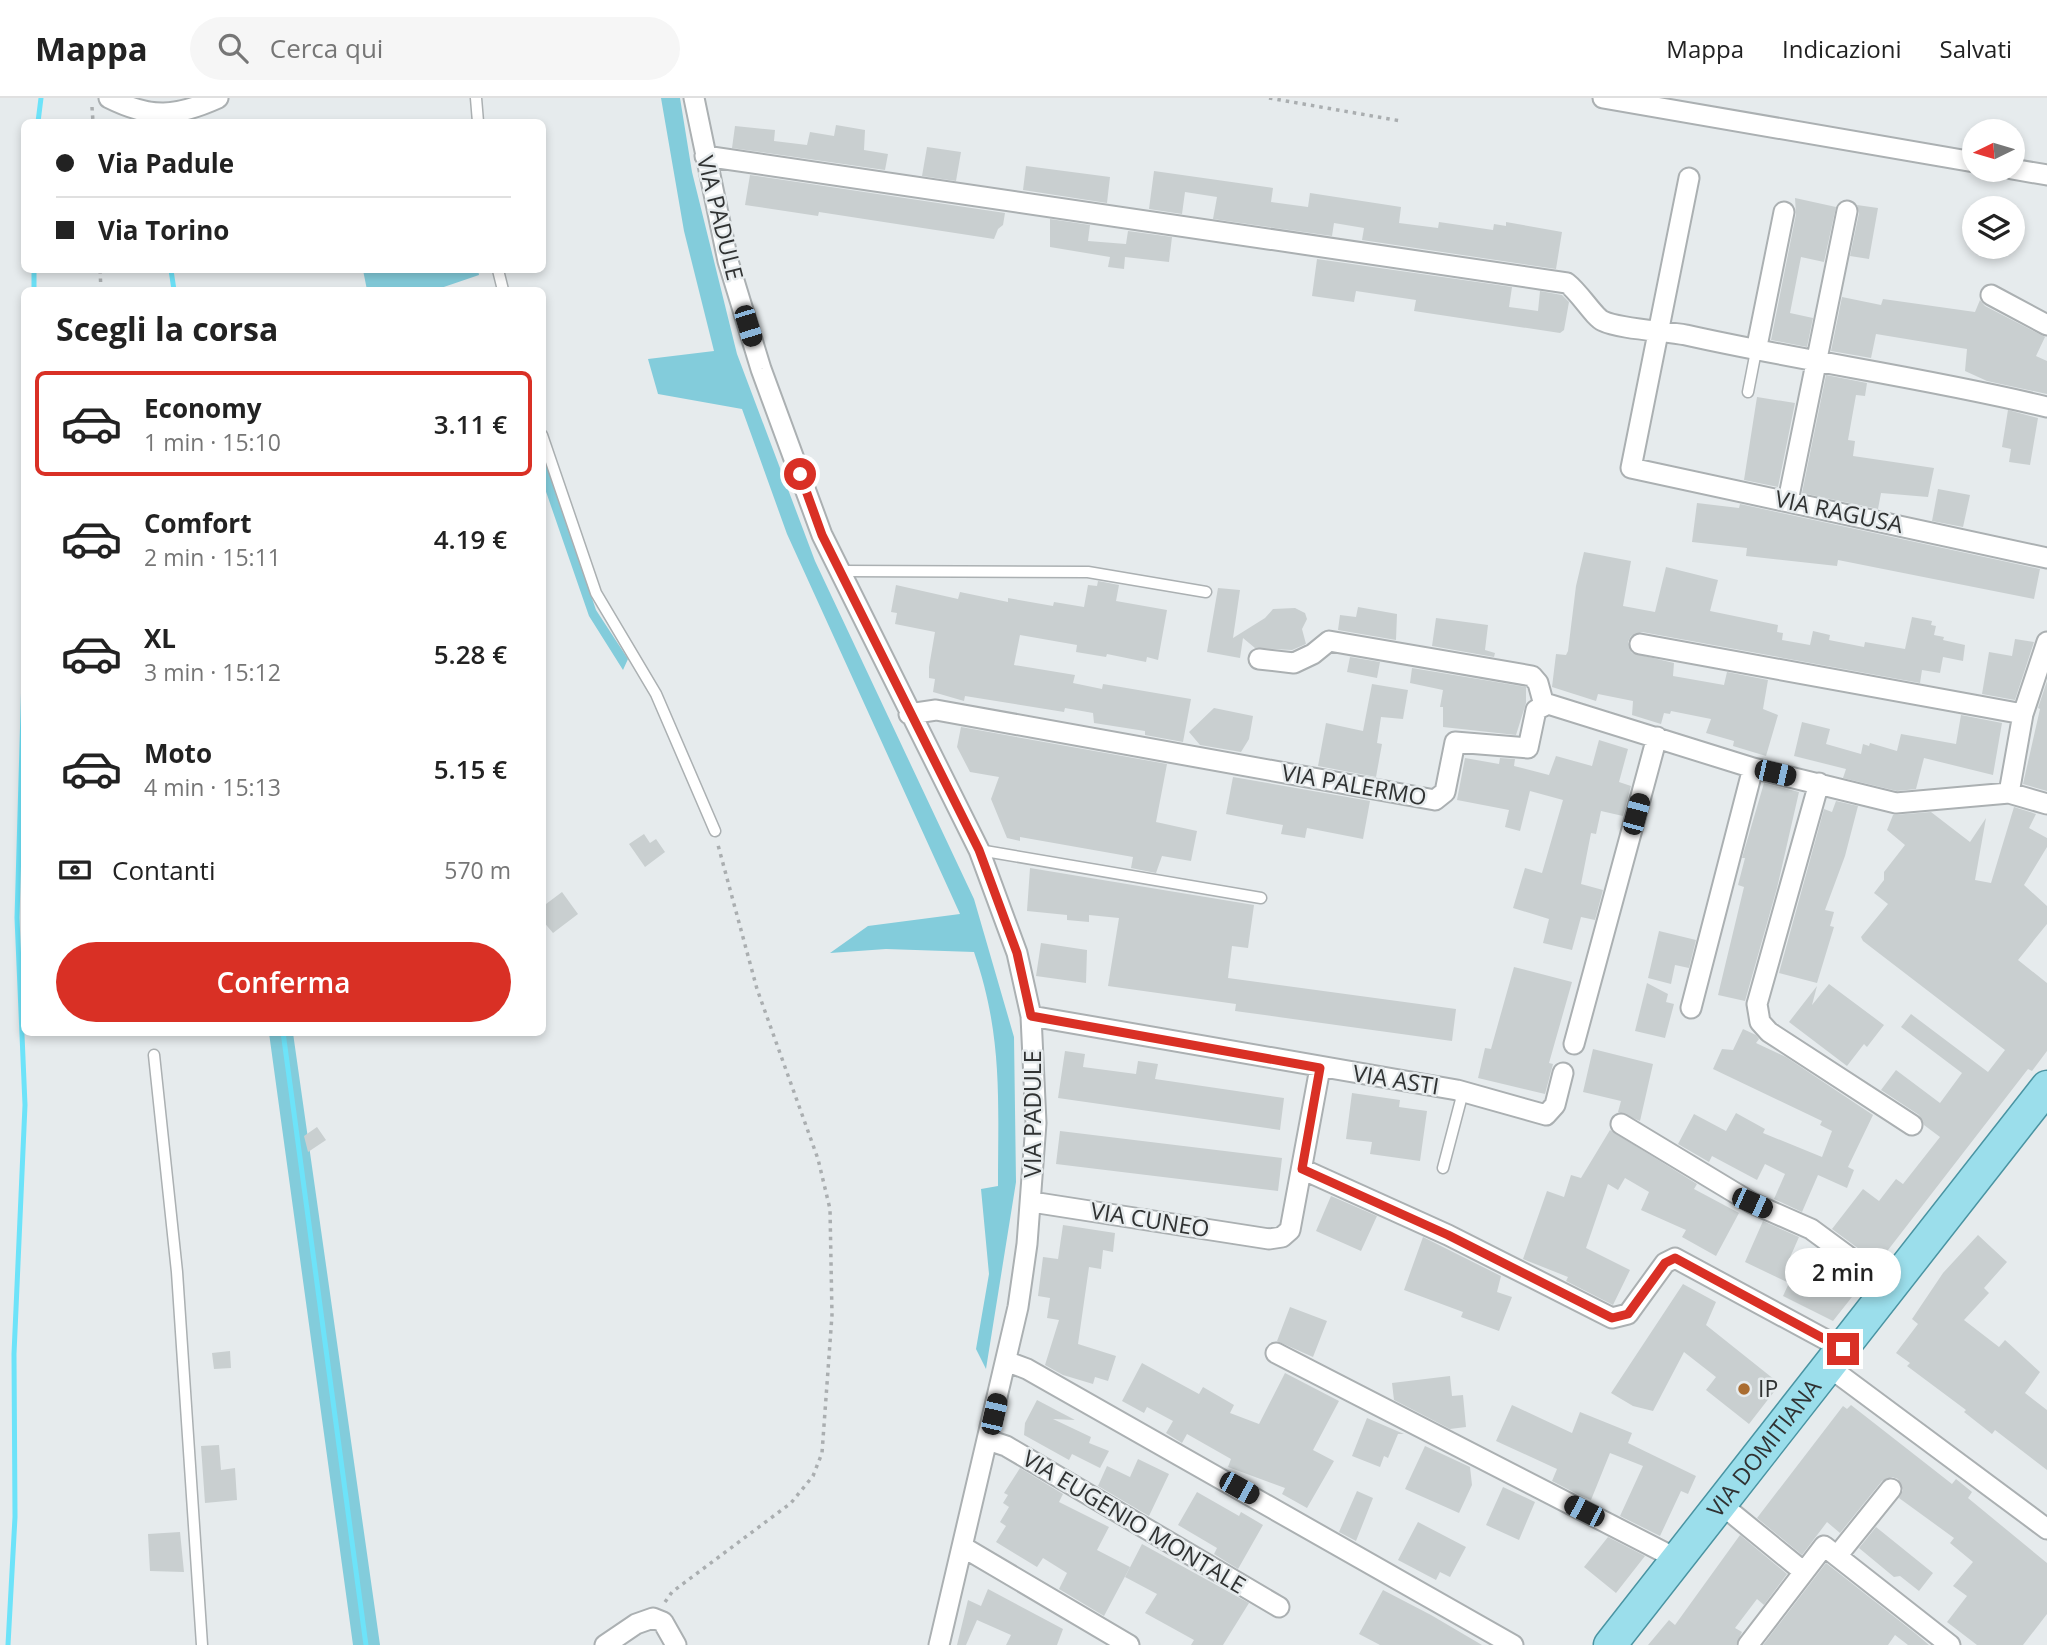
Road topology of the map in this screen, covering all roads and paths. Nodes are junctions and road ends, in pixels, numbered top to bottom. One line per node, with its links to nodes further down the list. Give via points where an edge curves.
1 (92, 98): 8 (path)
2 (109, 98): 3 (street, via 138,113 187,111)
3 (218, 98)
4 (476, 98): 9 (lane)
5 (694, 98): 11 (street, VIA PADULE)
6 (1269, 98): 10 (path)
7 (1604, 98): 12 (street)
8 (93, 119)
9 (478, 119)
10 (1401, 121)
11 (705, 156): 20 (street, via 1567,283 1604,322); 28 (street, VIA PADULE, via 728,261 761,369 822,535)
12 (1962, 160)
13 (2025, 171): 14 (street)
14 (2047, 175)
15 (1689, 178): 20 (street)
16 (1847, 211): 22 (street)
17 (1784, 212): 21 (street)
18 (1991, 295): 19 (street)
19 (2047, 325)
20 (1658, 329): 21 (street); 26 (street, VIA RAGUSA, via 1631,468)
21 (1756, 351): 22 (street); 23 (lane)
22 (1816, 361): 24 (street); 26 (street)
23 (1748, 392)
24 (2047, 407)
25 (546, 447): 41 (lane, via 596,593 656,694)
26 (1788, 501): 27 (street, VIA RAGUSA)
27 (2047, 558)
28 (842, 571): 29 (lane, via 1087,572); 34 (street, VIA PADULE)
29 (1206, 592)
30 (2047, 642): 35 (street)
31 (1640, 644): 35 (street)
32 (1259, 659): 33 (street, via 1294,663 1329,641 1532,676)
33 (1544, 705): 34 (street, VIA PALERMO, via 1536,710 1528,748 1455,742 1445,792 1435,800 936,710); 36 (street)
34 (909, 714): 42 (street, VIA PADULE)
35 (2023, 714): 39 (street)
36 (1657, 737): 37 (street); 46 (street)
37 (1753, 768): 38 (street); 44 (street)
38 (1819, 783): 39 (street, via 1896,803); 53 (street, via 1757,1004 1758,1015 1769,1032)
39 (2009, 793): 40 (street)
40 (2047, 804)
41 (715, 831): 70 (path, via 757,989 818,1159 830,1209 832,1289 826,1415 822,1453 813,1476 791,1503 672,1592)
42 (979, 850): 43 (lane); 45 (street, VIA PADULE, via 1017,953)
43 (1261, 898)
44 (1691, 1008)
45 (1031, 1016): 48 (street, VIA ASTI); 56 (street, VIA PADULE, via 1036,1123)
46 (1574, 1044)
47 (154, 1055): 71 (lane, via 177,1272)
48 (1320, 1068): 51 (street, VIA ASTI); 55 (street)
49 (1563, 1073): 51 (street, VIA ASTI, via 1555,1105 1546,1115)
50 (2047, 1087): 57 (main road, VIA DOMITIANA)
51 (1464, 1092): 54 (lane)
52 (1621, 1124): 57 (street, via 1752,1203 1811,1229)
53 (1912, 1125)
54 (1443, 1168)
55 (1302, 1169): 56 (street, VIA CUNEO, via 1290,1230 1269,1239); 59 (street, via 1448,1235 1612,1318 1628,1314 1665,1263 1675,1258)
56 (1032, 1202): 60 (street, VIA PADULE)
57 (1891, 1288): 59 (main road, VIA DOMITIANA)
58 (1276, 1353): 67 (street)
59 (1836, 1358): 63 (main road, VIA DOMITIANA); 64 (street)
60 (1006, 1361): 61 (street, VIA PADULE); 76 (street)
61 (988, 1440): 65 (street, VIA PADULE); 69 (street, VIA EUGENIO MONTALE, via 1006,1446)
62 (1891, 1489): 66 (street)
63 (1722, 1504): 67 (main road, VIA DOMITIANA); 68 (street)
64 (2047, 1529)
65 (963, 1547): 74 (street, VIA PADULE); 75 (street)
66 (1837, 1556): 68 (street, via 1824,1546); 79 (street)
67 (1679, 1560): 77 (main road, VIA DOMITIANA)
68 (1804, 1572): 78 (street)
69 (1279, 1607)
70 (653, 1618): 72 (street, via 636,1623); 73 (street, via 663,1622)
71 (202, 1645)
72 (605, 1645)
73 (676, 1645)
74 (939, 1645)
75 (1129, 1645)
76 (1513, 1645)
77 (1610, 1645)
78 (1748, 1645)
79 (1950, 1645)

